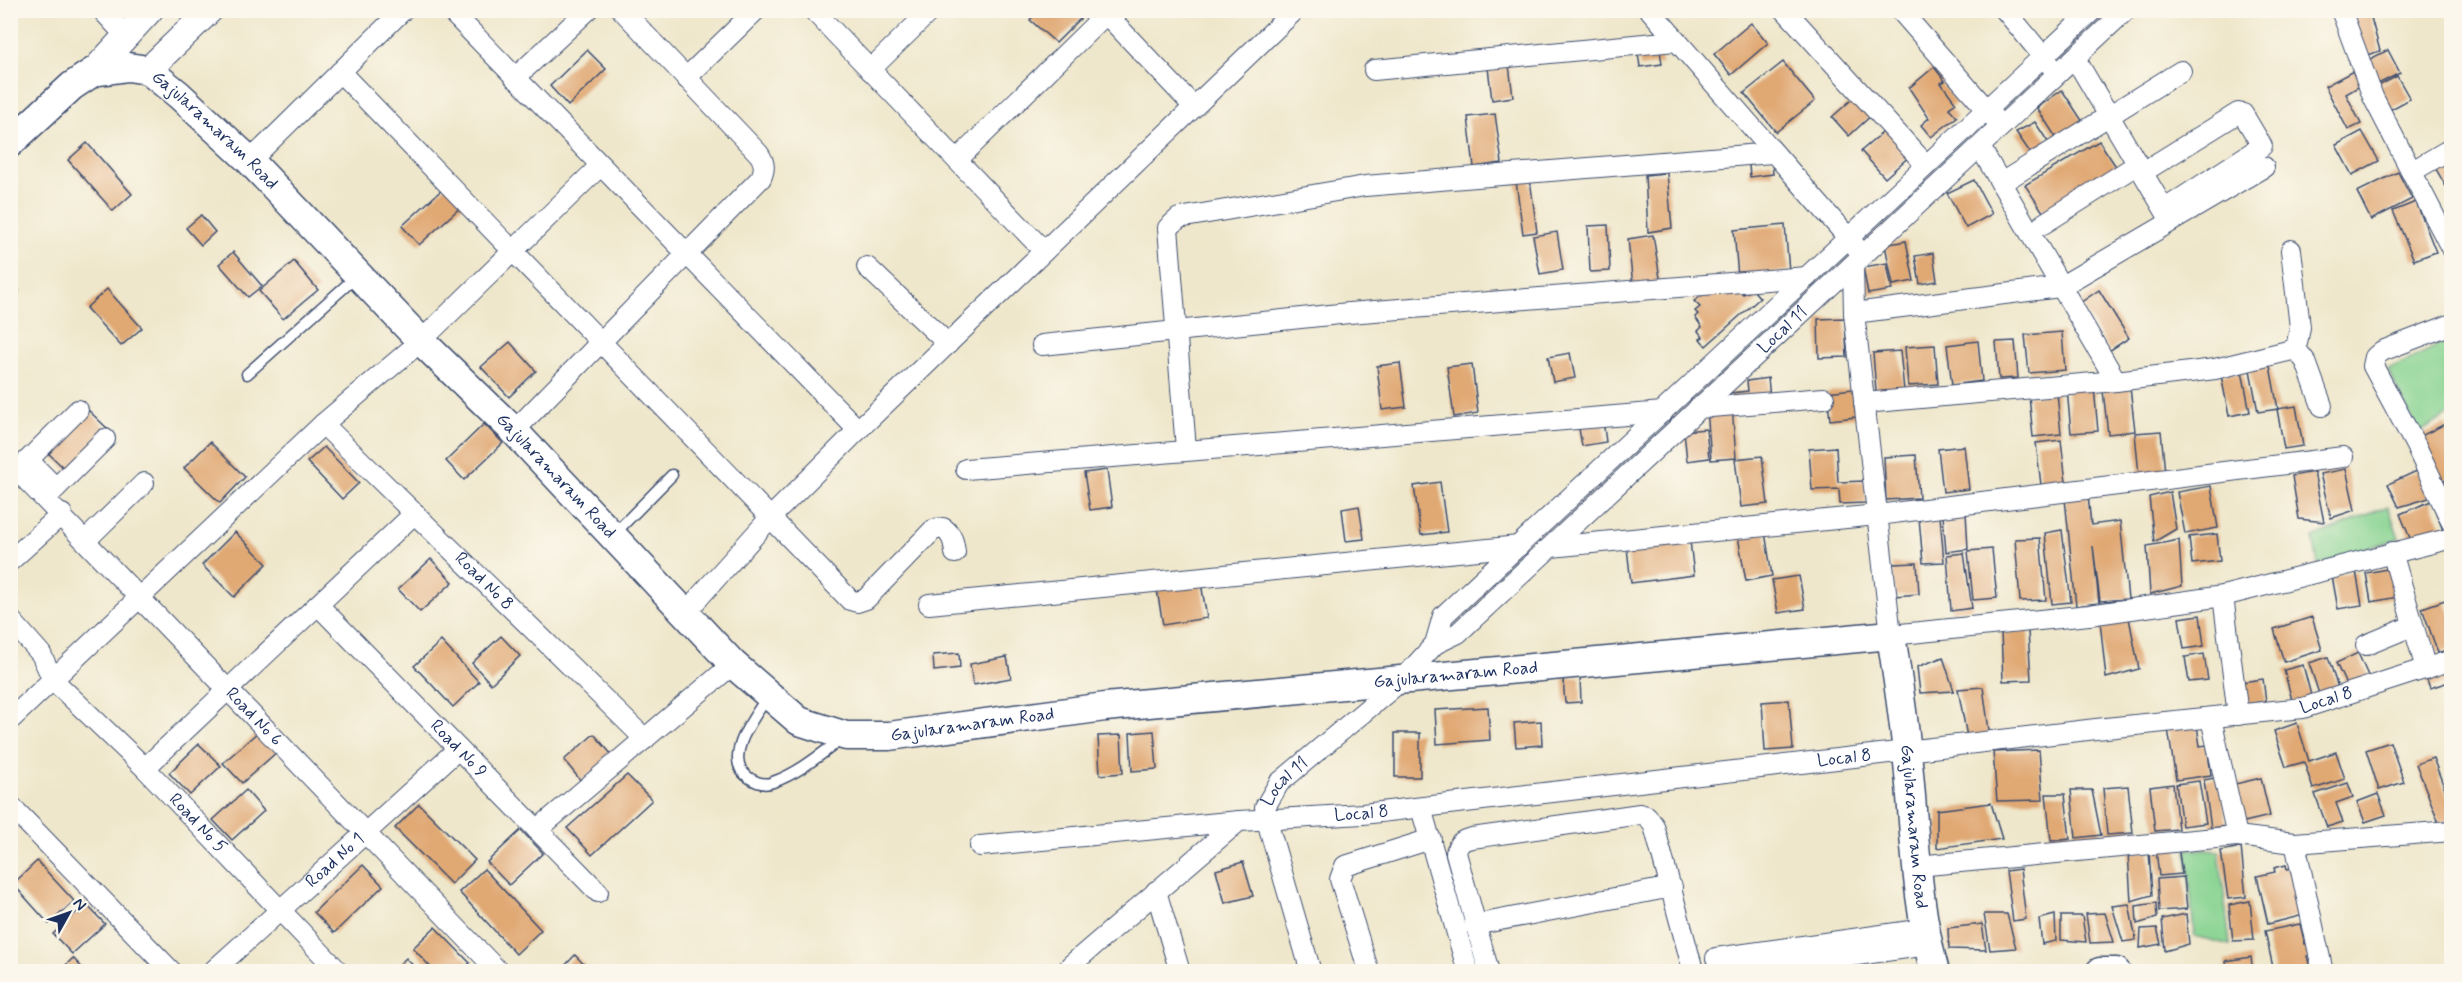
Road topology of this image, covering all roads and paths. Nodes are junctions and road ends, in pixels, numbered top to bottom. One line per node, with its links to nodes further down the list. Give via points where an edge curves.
1 (102, 10): 20 (street)
2 (150, 10): 20 (street)
3 (210, 10): 24 (street)
4 (403, 10): 29 (street)
5 (450, 10): 31 (street)
6 (588, 10): 31 (street)
7 (622, 10): 32 (street)
8 (756, 10): 32 (street)
9 (813, 10): 25 (street)
10 (931, 10): 25 (street)
11 (1295, 10): 33 (street)
12 (1650, 10): 21 (street)
13 (1785, 10): 43 (street)
14 (1900, 10): 34 (street)
15 (2005, 10): 22 (street)
16 (2093, 10): 22 (street, Local 11)
17 (2126, 10): 23 (street, Local 11)
18 (2341, 10): 47 (street, via 2369,88)
19 (1108, 12): 33 (street); 41 (street)
20 (125, 35): 28 (street)
21 (1675, 41): 26 (street); 40 (street)
22 (2043, 57): 30 (street); 34 (street, Local 11)
23 (2075, 58): 30 (street, Local 11); 35 (street)
24 (148, 70): 28 (main road, Gajularamaram Road, via 128,67); 42 (main road, Gajularamaram Road)
25 (870, 70): 41 (street)
26 (1374, 70)
27 (2181, 71): 35 (street)
28 (93, 72): 37 (main road, Gajularamaram Road, via 72,86)
29 (340, 72): 42 (street); 54 (street)
30 (2057, 74): 36 (street, Local 11)
31 (515, 78): 44 (street)
32 (686, 78): 56 (street, via 764,162 761,178)
33 (1194, 106): 55 (street)
34 (1987, 110): 36 (street); 43 (street, Local 11)
35 (2113, 122): 46 (street); 48 (street)
36 (2002, 126): 38 (street, Local 11)
37 (10, 143)
38 (1980, 147): 48 (street); 57 (street, Local 11)
39 (2451, 148): 47 (street)
40 (1772, 153): 51 (street); 64 (street, via 1365,186 1188,214 1168,228)
41 (957, 160): 55 (street)
42 (250, 161): 59 (main road, Gajularamaram Road)
43 (1926, 165): 51 (street, Local 11)
44 (600, 166): 54 (street); 56 (street)
45 (2264, 167): 49 (street)
46 (2140, 168): 49 (street); 49 (street, via 2238,113 2243,114 2262,146); 50 (street)
47 (2411, 172): 53 (street)
48 (2010, 184): 61 (street)
49 (2169, 216): 61 (street)
50 (2043, 224)
51 (1848, 238): 57 (street); 60 (street, Local 11)
52 (2291, 250): 69 (street, via 2300,327)
53 (2451, 250)
54 (514, 251): 65 (street); 66 (street)
55 (1044, 251): 67 (street)
56 (687, 255): 66 (street); 81 (street)
57 (1858, 260): 62 (street); 73 (street, Local 11)
58 (867, 267): 67 (street)
59 (358, 274): 65 (main road, Gajularamaram Road); 71 (lane)
60 (1807, 277): 64 (street, via 1349,313); 70 (street, Local 11)
61 (2060, 287): 62 (street); 72 (street)
62 (1854, 313): 75 (street)
63 (2451, 324): 97 (street, via 2382,351 2373,366)
64 (1177, 332): 68 (street); 84 (street)
65 (421, 341): 80 (street); 82 (main road, Gajularamaram Road)
66 (600, 343): 82 (street); 95 (street)
67 (948, 344): 81 (street)
68 (1042, 345)
69 (2296, 349): 72 (street, via 2215,369); 76 (street, via 2306,362)
70 (1712, 366): 73 (street); 79 (street, Local 11)
71 (247, 374)
72 (2116, 381): 75 (street)
73 (1727, 382): 77 (street, Local 11)
74 (1824, 398): 77 (street)
75 (1864, 403): 94 (street)
76 (2322, 406)
77 (1698, 408): 96 (street, Local 11)
78 (78, 410): 86 (street)
79 (1663, 412): 84 (street); 91 (street, Local 11)
80 (323, 424): 92 (street, Road No 8); 107 (street)
81 (858, 430): 95 (street)
82 (514, 431): 98 (main road, Gajularamaram Road)
83 (105, 439): 90 (street)
84 (1186, 450): 87 (street)
85 (2343, 457): 94 (street)
86 (19, 464): 90 (street, Road No 6)
87 (966, 469)
88 (672, 475): 98 (lane)
89 (144, 483): 100 (street)
90 (51, 493): 93 (street, Road No 6)
91 (1563, 505): 96 (street); 101 (street, Local 11)
92 (415, 513): 109 (street); 127 (street, Road No 8)
93 (62, 514): 100 (street, Road No 6); 105 (street)
94 (1877, 515): 102 (street); 113 (street)
95 (770, 518): 104 (street, via 850,600 857,602 866,599 933,530 943,528 948,532); 110 (street)
96 (1579, 521): 102 (street, Local 11)
97 (2451, 523)
98 (613, 536): 110 (main road, Gajularamaram Road)
99 (2451, 538): 103 (street)
100 (86, 540): 107 (street, Road No 6)
101 (1519, 546): 108 (street); 114 (street, Local 11, via 1443,616)
102 (1551, 547): 114 (street, Local 11, via 1458,633)
103 (2392, 552): 106 (street); 112 (street)
104 (955, 553)
105 (10, 561)
106 (2223, 596): 113 (street, via 2089,615); 123 (street)
107 (141, 597): 120 (street); 121 (street, Road No 6)
108 (929, 604)
109 (318, 605): 121 (street); 128 (street, Road No 9)
110 (685, 613): 117 (main road, Gajularamaram Road)
111 (10, 619): 120 (street, via 41,654)
112 (2412, 626): 115 (street); 118 (street)
113 (1891, 635): 119 (main road, Gajularamaram Road); 129 (main road, Gajularamaram Road)
114 (1435, 644): 119 (street, Local 11)
115 (2366, 645)
116 (2451, 660): 118 (street, Local 8)
117 (733, 664): 122 (main road, Gajularamaram Road); 127 (street)
118 (2426, 669): 123 (street, Local 8, via 2303,708)
119 (1403, 679): 126 (main road, Gajularamaram Road, via 1105,707 890,736); 133 (street, Local 11, via 1279,783 1264,807)
120 (53, 680): 125 (street); 130 (street, Road No 5)
121 (228, 689): 130 (street); 137 (street, Road No 6)
122 (768, 694): 126 (main road, Gajularamaram Road, via 799,722); 126 (lane, via 737,757 742,773 755,783 771,784)
123 (2238, 715): 124 (street, Local 8)
124 (2211, 718): 129 (street, Local 8); 138 (street)
125 (10, 720)
126 (846, 736)
127 (645, 738): 135 (street)
128 (458, 749): 135 (street, Road No 9); 137 (street, Road No 1)
129 (1907, 752): 132 (street, Local 8); 142 (main road, Gajularamaram Road)
130 (145, 768): 146 (street, Road No 5)
131 (10, 805): 152 (street)
132 (1421, 807): 133 (street, Local 8); 139 (street)
133 (1267, 820): 134 (street, Local 8); 158 (street, Local 11)
134 (1239, 821): 141 (street, Local 8); 144 (street)
135 (537, 830): 145 (street, Road No 9)
136 (2451, 831): 140 (street)
137 (366, 832): 146 (street, Road No 1); 155 (street, Road No 6)
138 (2237, 836): 140 (street); 142 (street)
139 (1431, 839): 159 (street, via 1345,866 1340,879); 160 (street)
140 (2295, 843): 166 (street)
141 (980, 846)
142 (1917, 866): 148 (main road, Gajularamaram Road)
143 (1672, 887): 147 (street); 147 (street, via 1654,826 1647,816 1640,814 1464,840 1457,845 1456,853); 149 (street)
144 (1156, 891): 156 (street); 157 (street)
145 (598, 892)
146 (280, 910): 153 (street, Road No 1); 154 (street, Road No 5)
147 (1474, 925): 161 (street)
148 (1929, 948): 150 (street)
149 (1688, 950): 151 (street, via 1710,947); 162 (street, via 1693,970)
150 (1842, 956): 151 (street); 163 (street)
151 (1719, 965)
152 (172, 972)
153 (212, 972)
154 (339, 972)
155 (499, 972)
156 (1067, 972)
157 (1180, 972)
158 (1311, 972)
159 (1369, 972)
160 (1468, 972)
161 (1489, 972)
162 (1688, 972)
163 (1737, 972)
164 (2100, 972): 165 (main road)
165 (2116, 972)
166 (2323, 972)

